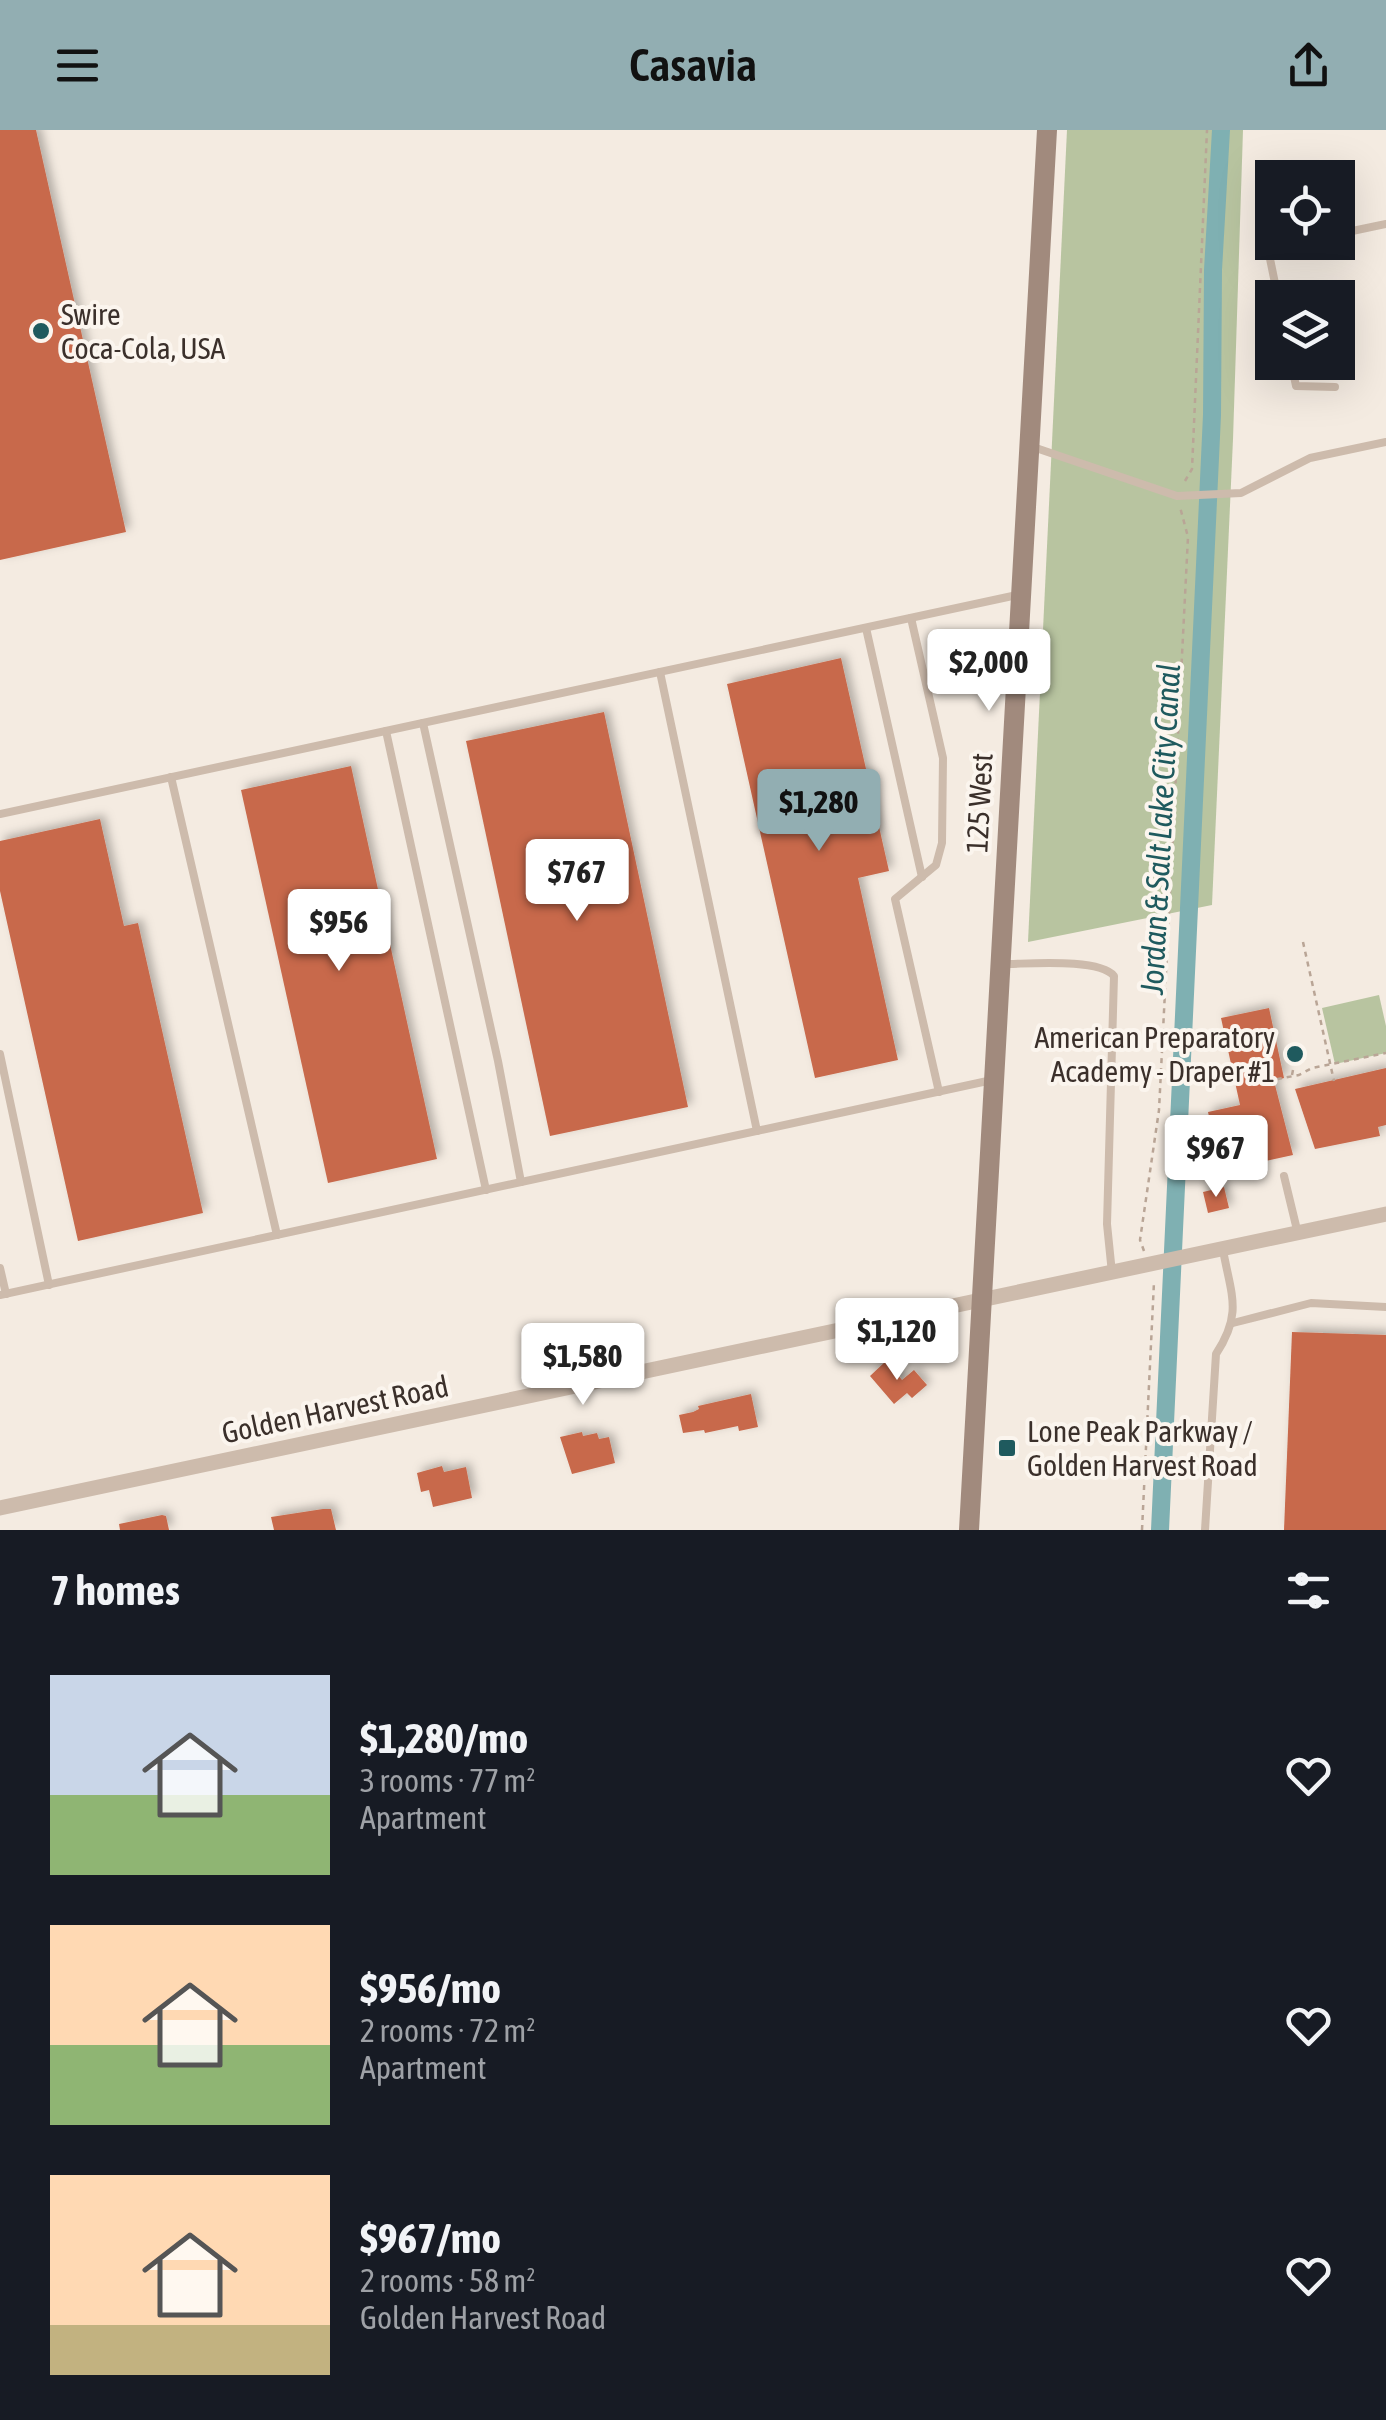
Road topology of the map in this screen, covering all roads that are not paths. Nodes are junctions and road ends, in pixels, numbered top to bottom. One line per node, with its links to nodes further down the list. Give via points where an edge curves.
1 (1047, 130): 7 (main road, 125 West)
2 (1386, 224): 3 (lane)
3 (1355, 230)
4 (1295, 380): 5 (lane, via 1296,386)
5 (1335, 386)
6 (1386, 442): 7 (lane, via 1310,458 1241,493 1181,496)
7 (1029, 446): 8 (main road, 125 West)
8 (1020, 594): 9 (lane); 17 (main road, 125 West)
9 (910, 618): 10 (lane); 16 (lane, via 943,758 942,843 936,865)
10 (866, 628): 11 (lane); 16 (lane)
11 (660, 672): 12 (lane); 21 (lane)
12 (423, 723): 13 (lane); 23 (lane)
13 (386, 731): 14 (lane); 24 (lane)
14 (171, 777): 15 (lane); 27 (lane)
15 (0, 814)
16 (922, 877): 20 (lane, via 895,899)
17 (1000, 964): 19 (main road, 125 West); 30 (lane, via 1095,966 1114,976 1107,1224)
18 (0, 1054): 31 (lane)
19 (993, 1080): 20 (lane); 33 (main road, 125 West)
20 (939, 1092): 21 (lane)
21 (758, 1131): 23 (lane)
22 (1284, 1176): 26 (lane)
23 (522, 1182): 24 (lane)
24 (486, 1190): 27 (lane)
25 (1386, 1214): 26 (street, Golden Harvest Road)
26 (1298, 1234): 28 (street, Golden Harvest Road)
27 (277, 1235): 31 (lane)
28 (1223, 1250): 30 (street, Golden Harvest Road); 35 (lane)
29 (0, 1268): 32 (lane)
30 (1112, 1273): 33 (street, Golden Harvest Road)
31 (48, 1285): 32 (lane)
32 (3, 1294)
33 (981, 1300): 36 (street, Golden Harvest Road); 37 (main road, 125 West)
34 (1386, 1307): 35 (lane, via 1311,1303)
35 (1233, 1323): 38 (lane, via 1216,1354)
36 (0, 1508)
37 (970, 1530)
38 (1205, 1530)

